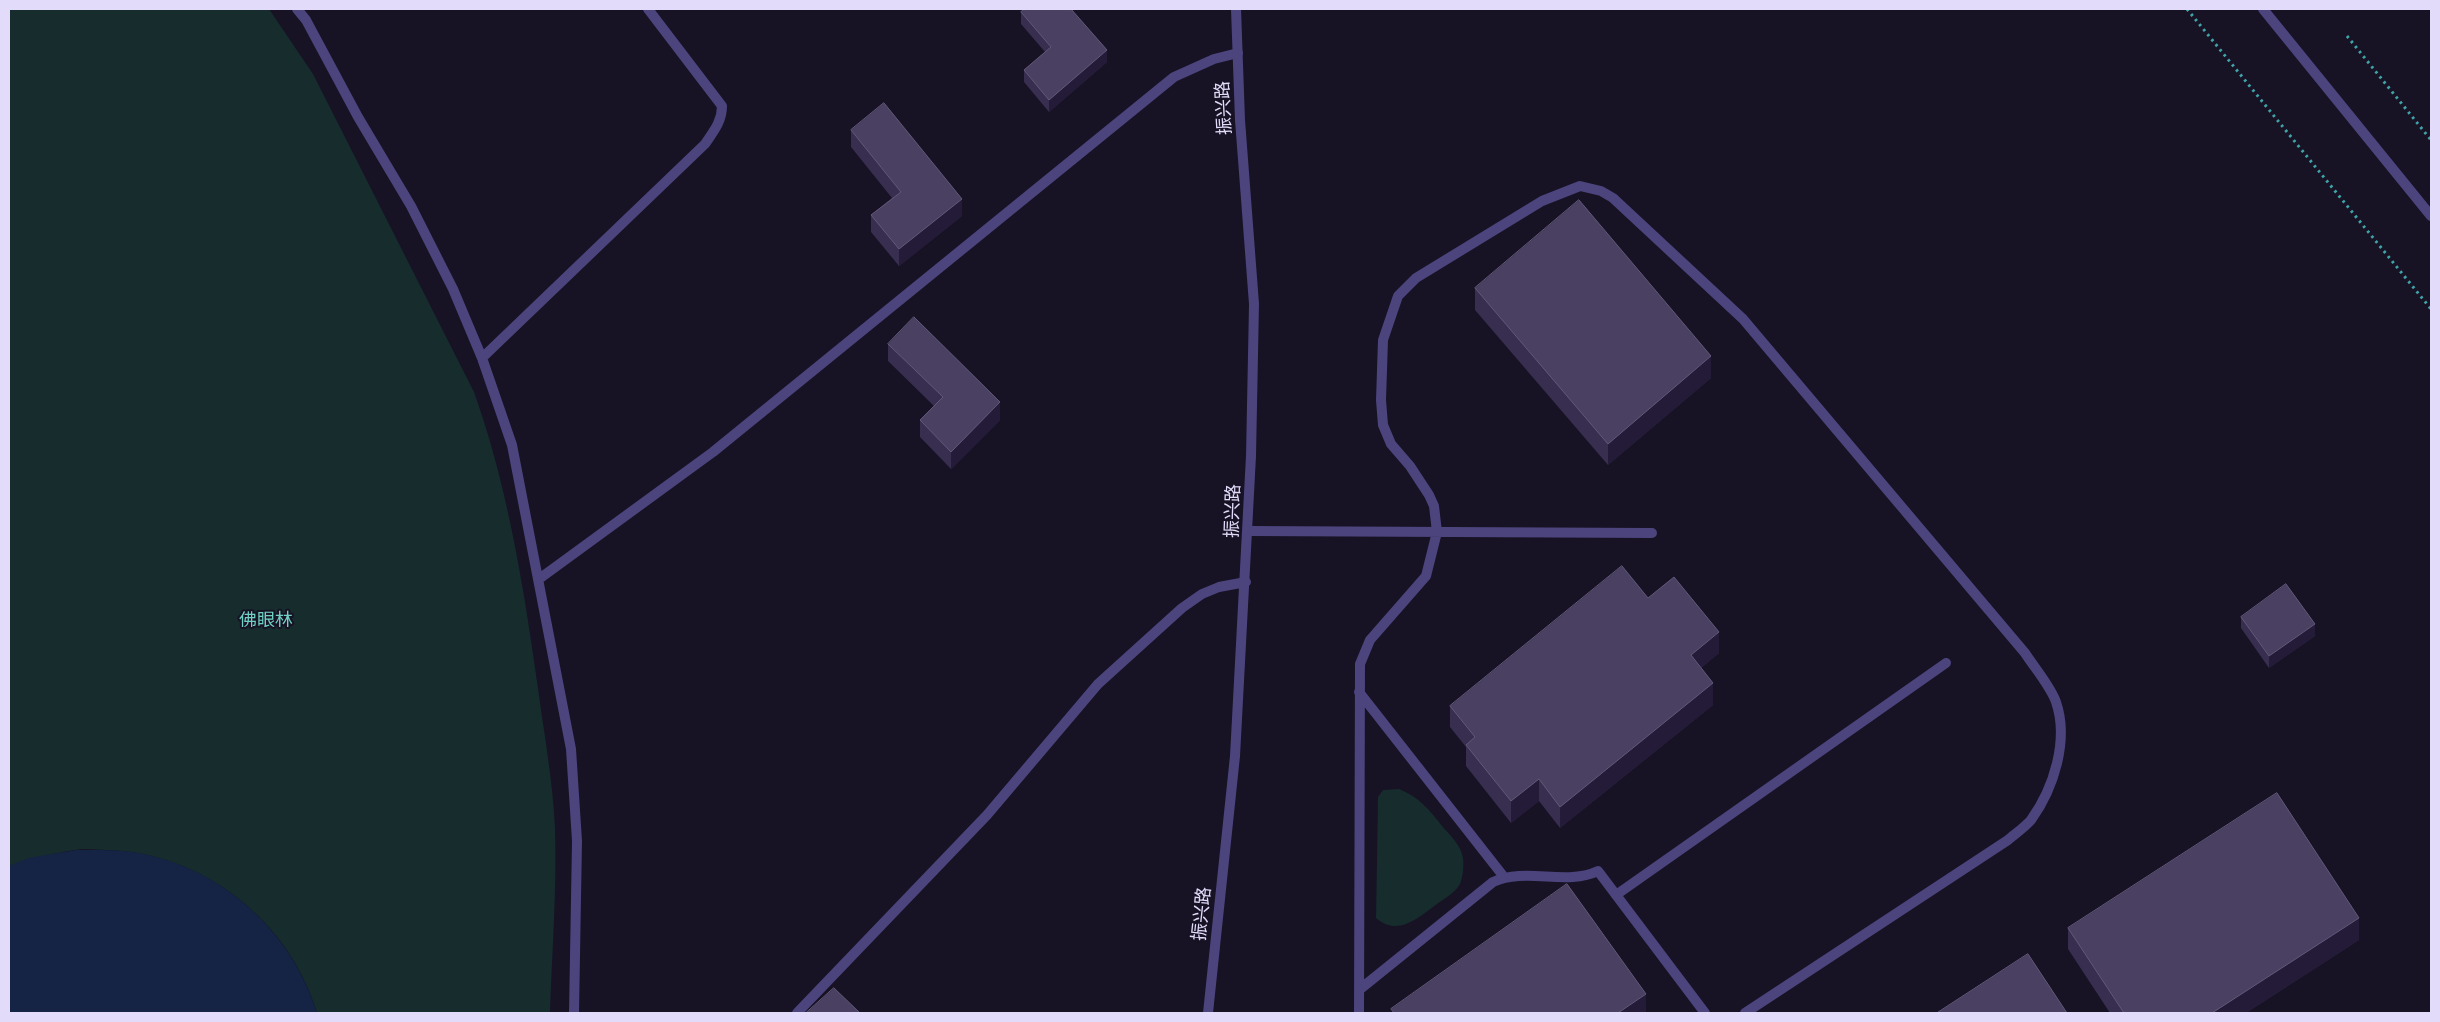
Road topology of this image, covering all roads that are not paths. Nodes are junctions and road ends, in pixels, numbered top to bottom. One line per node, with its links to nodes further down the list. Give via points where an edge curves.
1 (297, 9): 7 (street, via 411,206 453,290)
2 (648, 9): 7 (street, via 722,106 717,126 705,144)
3 (1236, 9): 5 (street, 振兴路)
4 (2263, 9): 6 (street)
5 (1238, 53): 8 (street, 振兴路, via 1254,304); 11 (street, via 1214,59 1174,77 713,452)
6 (2431, 216)
7 (482, 358): 11 (street, via 512,445)
8 (1249, 531): 9 (street); 12 (street, 振兴路)
9 (1437, 532): 10 (street); 14 (street, via 1426,576 1370,640 1364,652); 23 (street, via 1434,506 1429,495 1391,444 1384,425 1381,400 1384,340 1398,296 1416,278 1542,201 1580,186 1601,192 1618,202 1743,319 2025,654 2056,701 2061,726 2059,756 2049,786 2030,820 2008,840)
10 (1652, 533)
11 (539, 579): 18 (street, via 571,749 577,841)
12 (1246, 582): 19 (street, via 1202,594 1182,608 1098,684 987,815); 20 (street, 振兴路, via 1235,756)
13 (1946, 663): 16 (street)
14 (1359, 692): 15 (street); 17 (street)
15 (1504, 877): 16 (street, via 1584,877 1598,871); 17 (street, via 1493,882)
16 (1616, 895): 22 (street)
17 (1359, 990): 21 (street)
18 (574, 1013)
19 (797, 1013)
20 (1208, 1013)
21 (1359, 1013)
22 (1705, 1013)
23 (1745, 1013)

